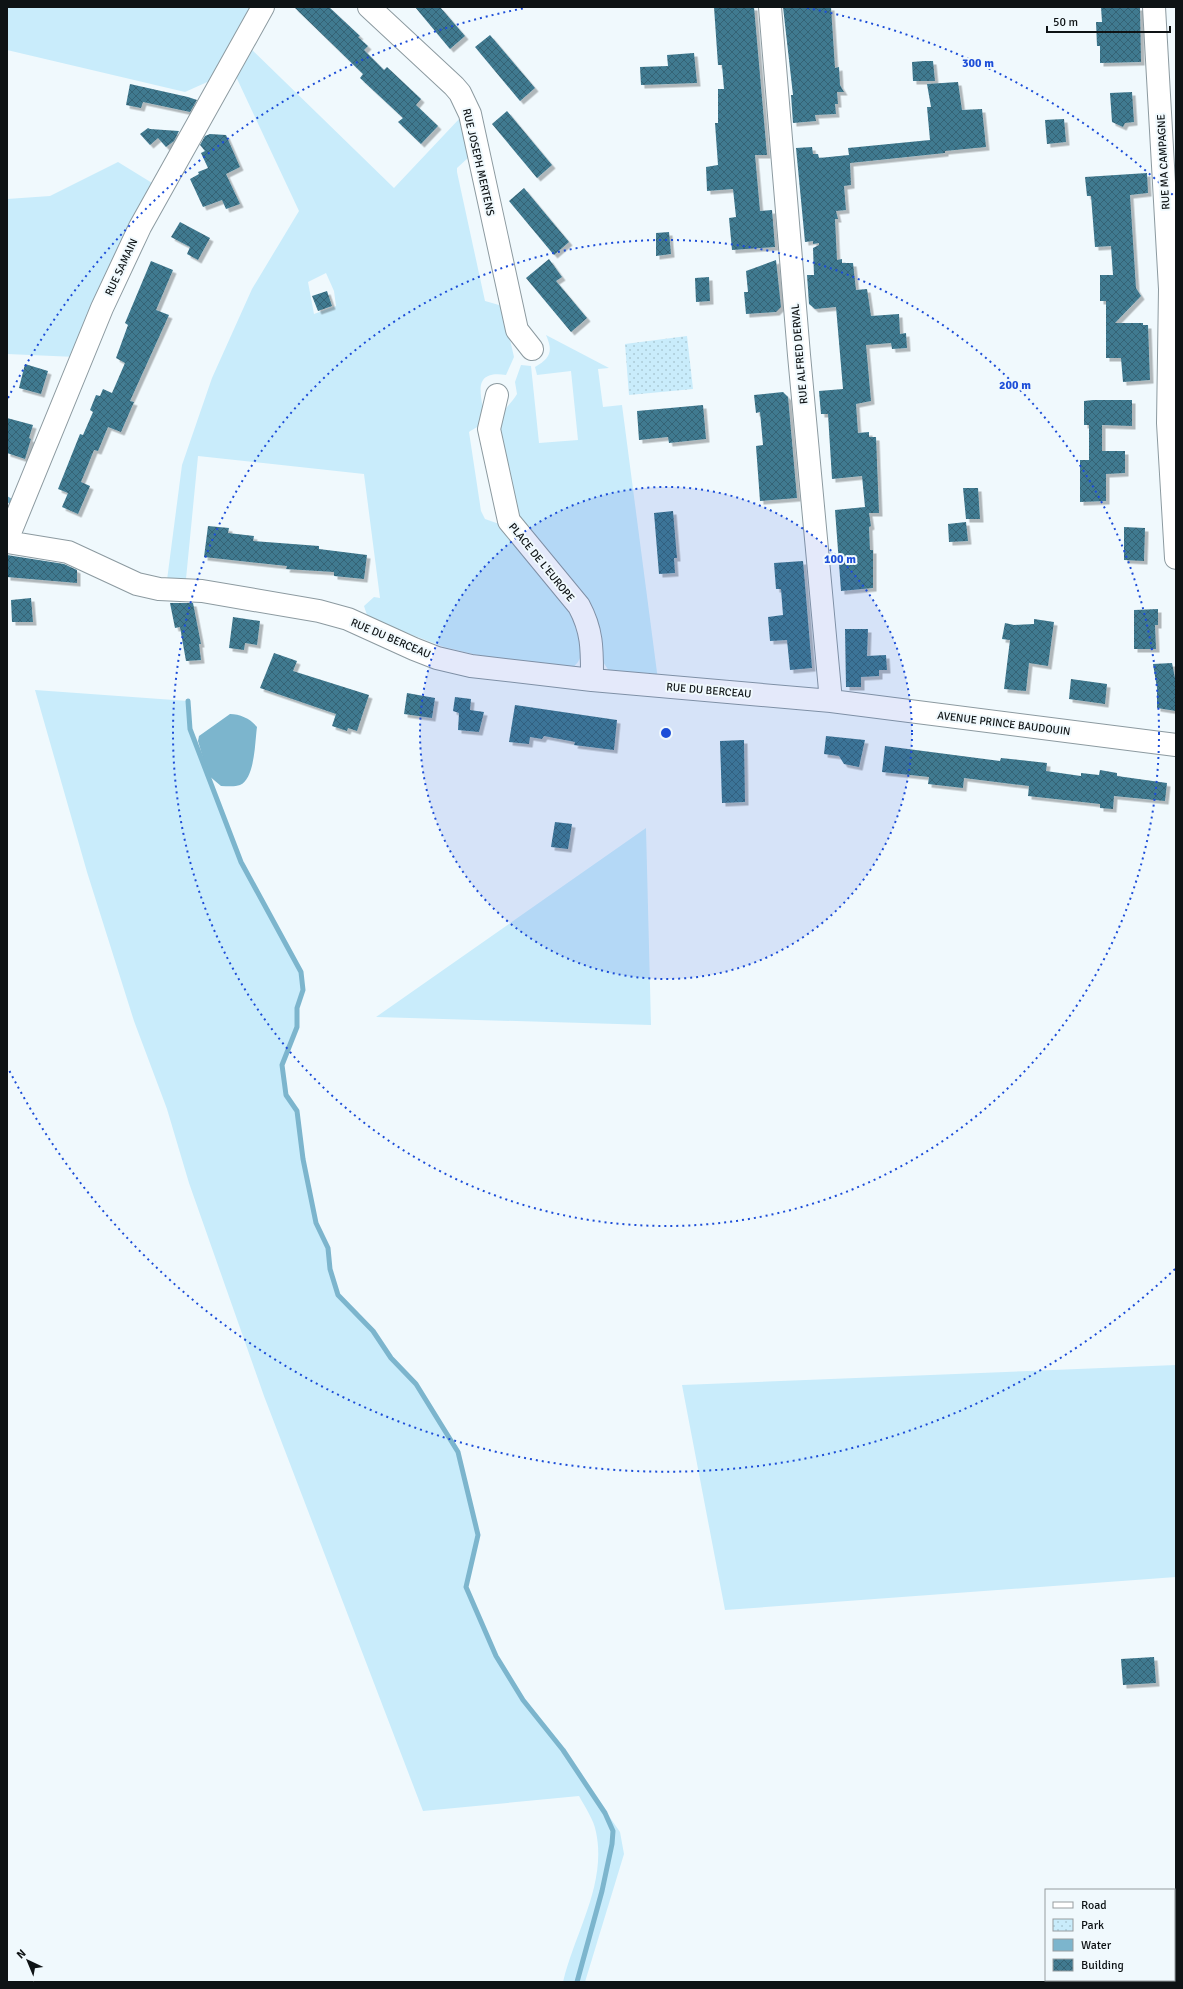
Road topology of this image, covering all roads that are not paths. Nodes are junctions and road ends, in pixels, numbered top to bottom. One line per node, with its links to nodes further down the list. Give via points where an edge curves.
1 (263, 7): 7 (street, RUE SAMAIN, via 140,227 102,308)
2 (369, 7): 5 (street, RUE JOSEPH MERTENS, via 454,86 464,100 470,114 517,330)
3 (770, 7): 10 (street, RUE ALFRED DERVAL)
4 (1154, 7): 8 (street, RUE MA CAMPAGNE, via 1170,289 1168,423)
5 (532, 350)
6 (497, 395): 9 (street, PLACE DE L'EUROPE, via 489,429 509,521 579,606 585,617 591,635)
7 (13, 526): 9 (street, RUE DU BERCEAU, via 137,584 159,589 202,591 319,611 348,619 414,650 471,666)
8 (1176, 558)
9 (592, 680): 10 (street, RUE DU BERCEAU)
10 (831, 702): 11 (street, AVENUE PRINCE BAUDOUIN)
11 (1176, 745)

